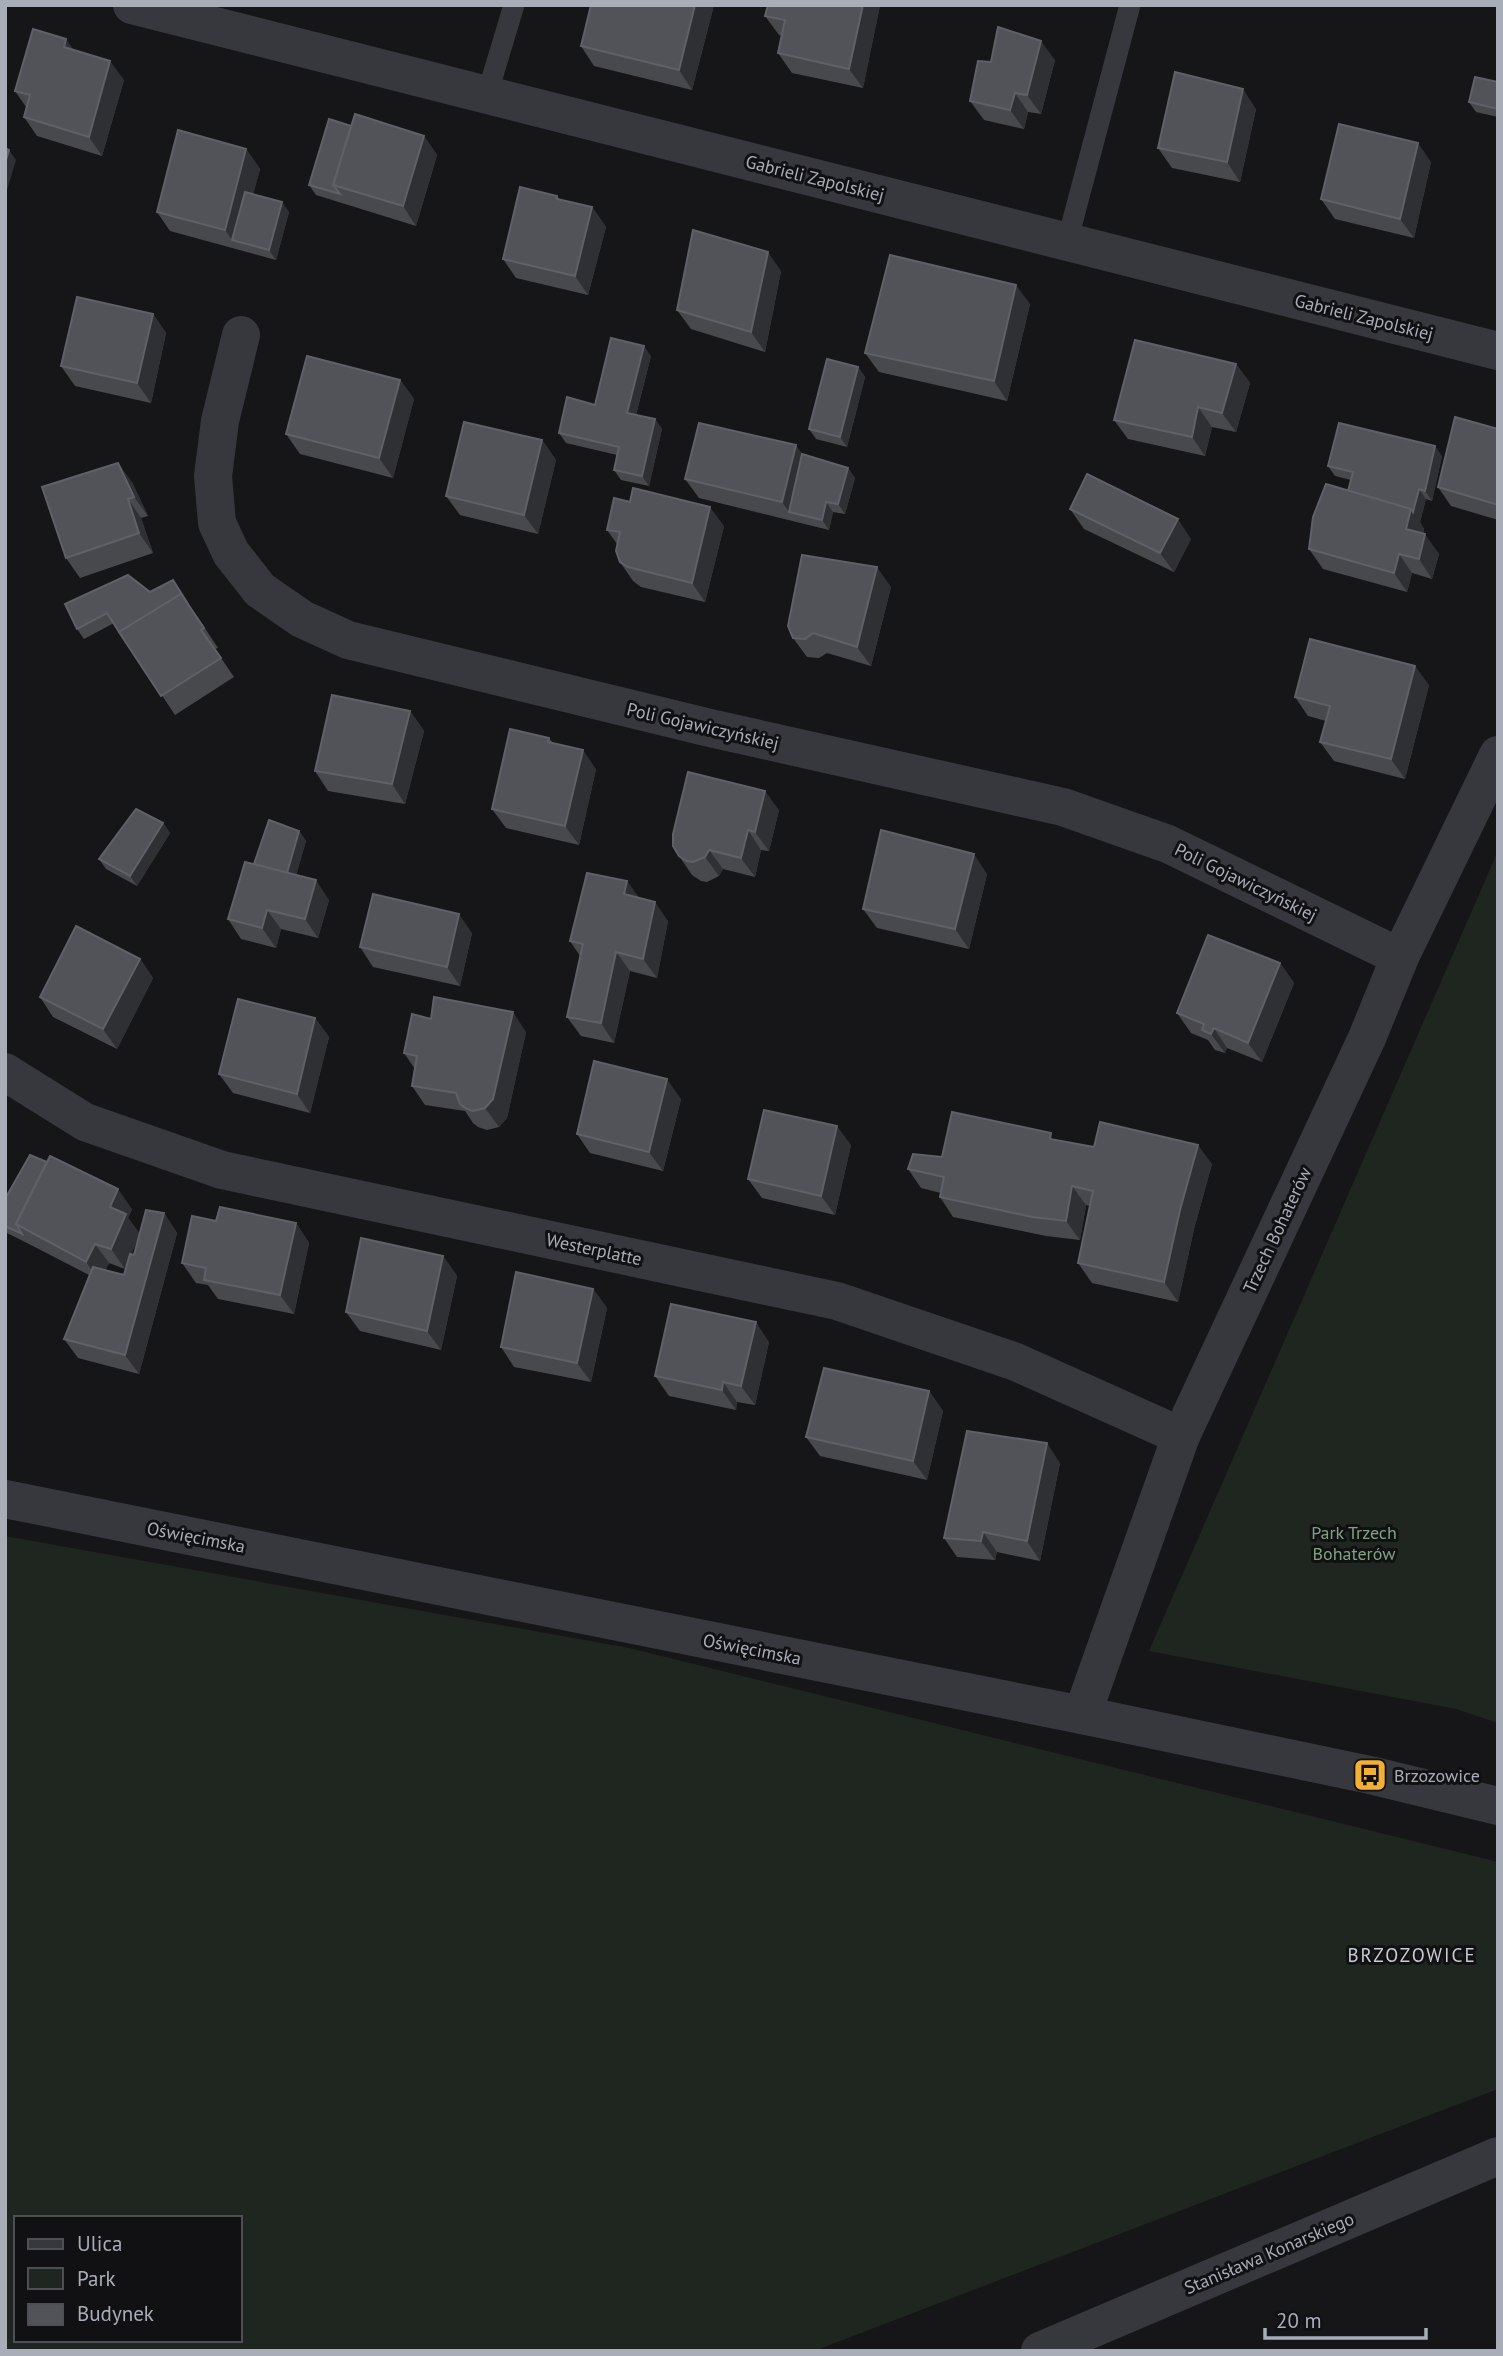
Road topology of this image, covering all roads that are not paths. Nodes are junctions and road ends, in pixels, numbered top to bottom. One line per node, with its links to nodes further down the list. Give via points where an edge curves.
1 (132, 5): 4 (street, Gabrieli Zapolskiej)
2 (514, 5): 4 (lane)
3 (1130, 5): 5 (lane)
4 (487, 95): 5 (street, Gabrieli Zapolskiej)
5 (1067, 242): 7 (street, Gabrieli Zapolskiej)
6 (241, 335): 9 (street, Poli Gojawiczyńskiej, via 220,421 213,476 217,523 231,553 260,590 302,619 362,644 1063,807 1168,844)
7 (1498, 351)
8 (1498, 755): 9 (street, Trzech Bohaterów)
9 (1400, 957): 11 (street, Trzech Bohaterów, via 1367,1038)
10 (5, 1072): 11 (street, Westerplatte, via 85,1122 222,1170 837,1301 1016,1362)
11 (1181, 1436): 13 (street, Trzech Bohaterów)
12 (5, 1499): 13 (street, Oświęcimska)
13 (1082, 1716): 14 (street, Oświęcimska)
14 (1498, 1806)
15 (1498, 2156): 16 (street, Stanisława Konarskiego)
16 (1040, 2351)

